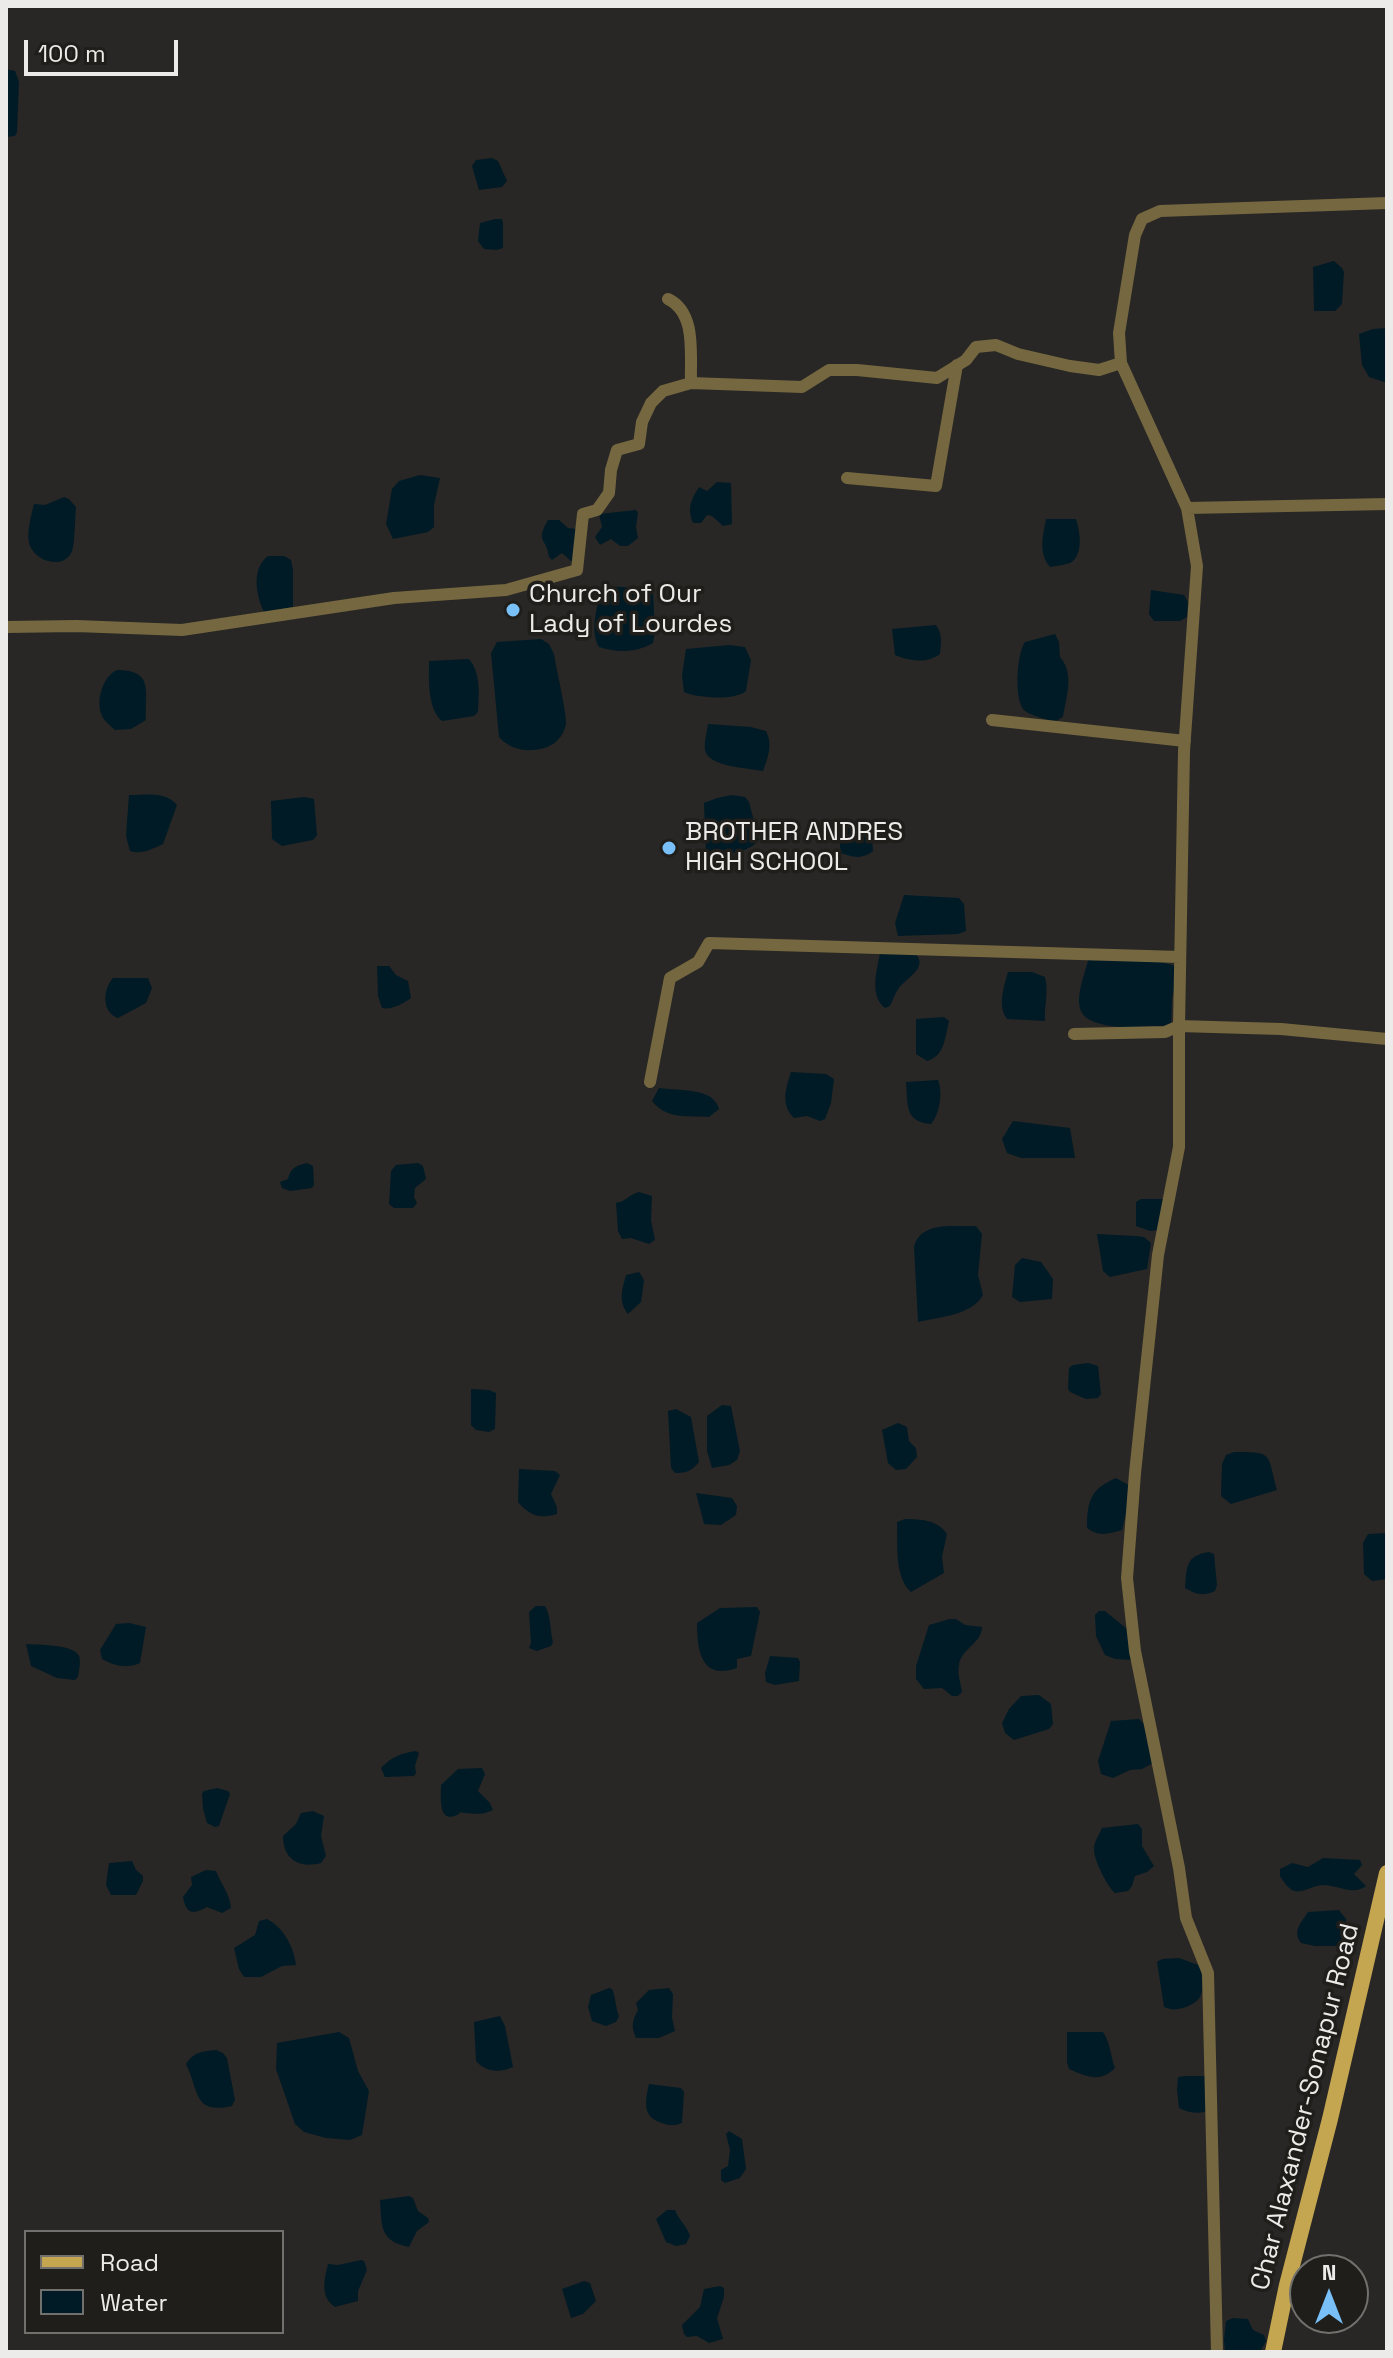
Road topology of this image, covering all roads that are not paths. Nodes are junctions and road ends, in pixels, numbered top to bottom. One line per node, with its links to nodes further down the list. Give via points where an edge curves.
1 (1387, 203): 3 (street, via 1160,211 1142,219 1124,294)
2 (668, 299): 5 (street, via 687,318)
3 (1121, 363): 4 (street, via 1099,370 1070,366 996,345 976,347); 8 (street)
4 (957, 365): 5 (street, via 937,378 829,370 802,387); 6 (street, via 936,486)
5 (691, 383): 9 (street, via 663,391 642,422 639,444 617,450 609,493 597,510 583,514 577,570 506,590 394,598 182,630)
6 (847, 478)
7 (1387, 504): 8 (street)
8 (1187, 508): 11 (street, via 1197,566)
9 (6, 627)
10 (992, 720): 11 (street)
11 (1185, 741): 12 (street)
12 (1180, 957): 13 (street); 16 (street, via 709,943 698,962 670,978)
13 (1179, 1026): 14 (street, via 1165,1032); 15 (street); 18 (street, via 1179,1147 1158,1255 1127,1578 1135,1651 1186,1918 1208,1973)
14 (1074, 1034)
15 (1387, 1039)
16 (650, 1082)
17 (1387, 1873): 19 (main road, Char Alaxander-Sonapur Road)
18 (1217, 2352)
19 (1273, 2352)

